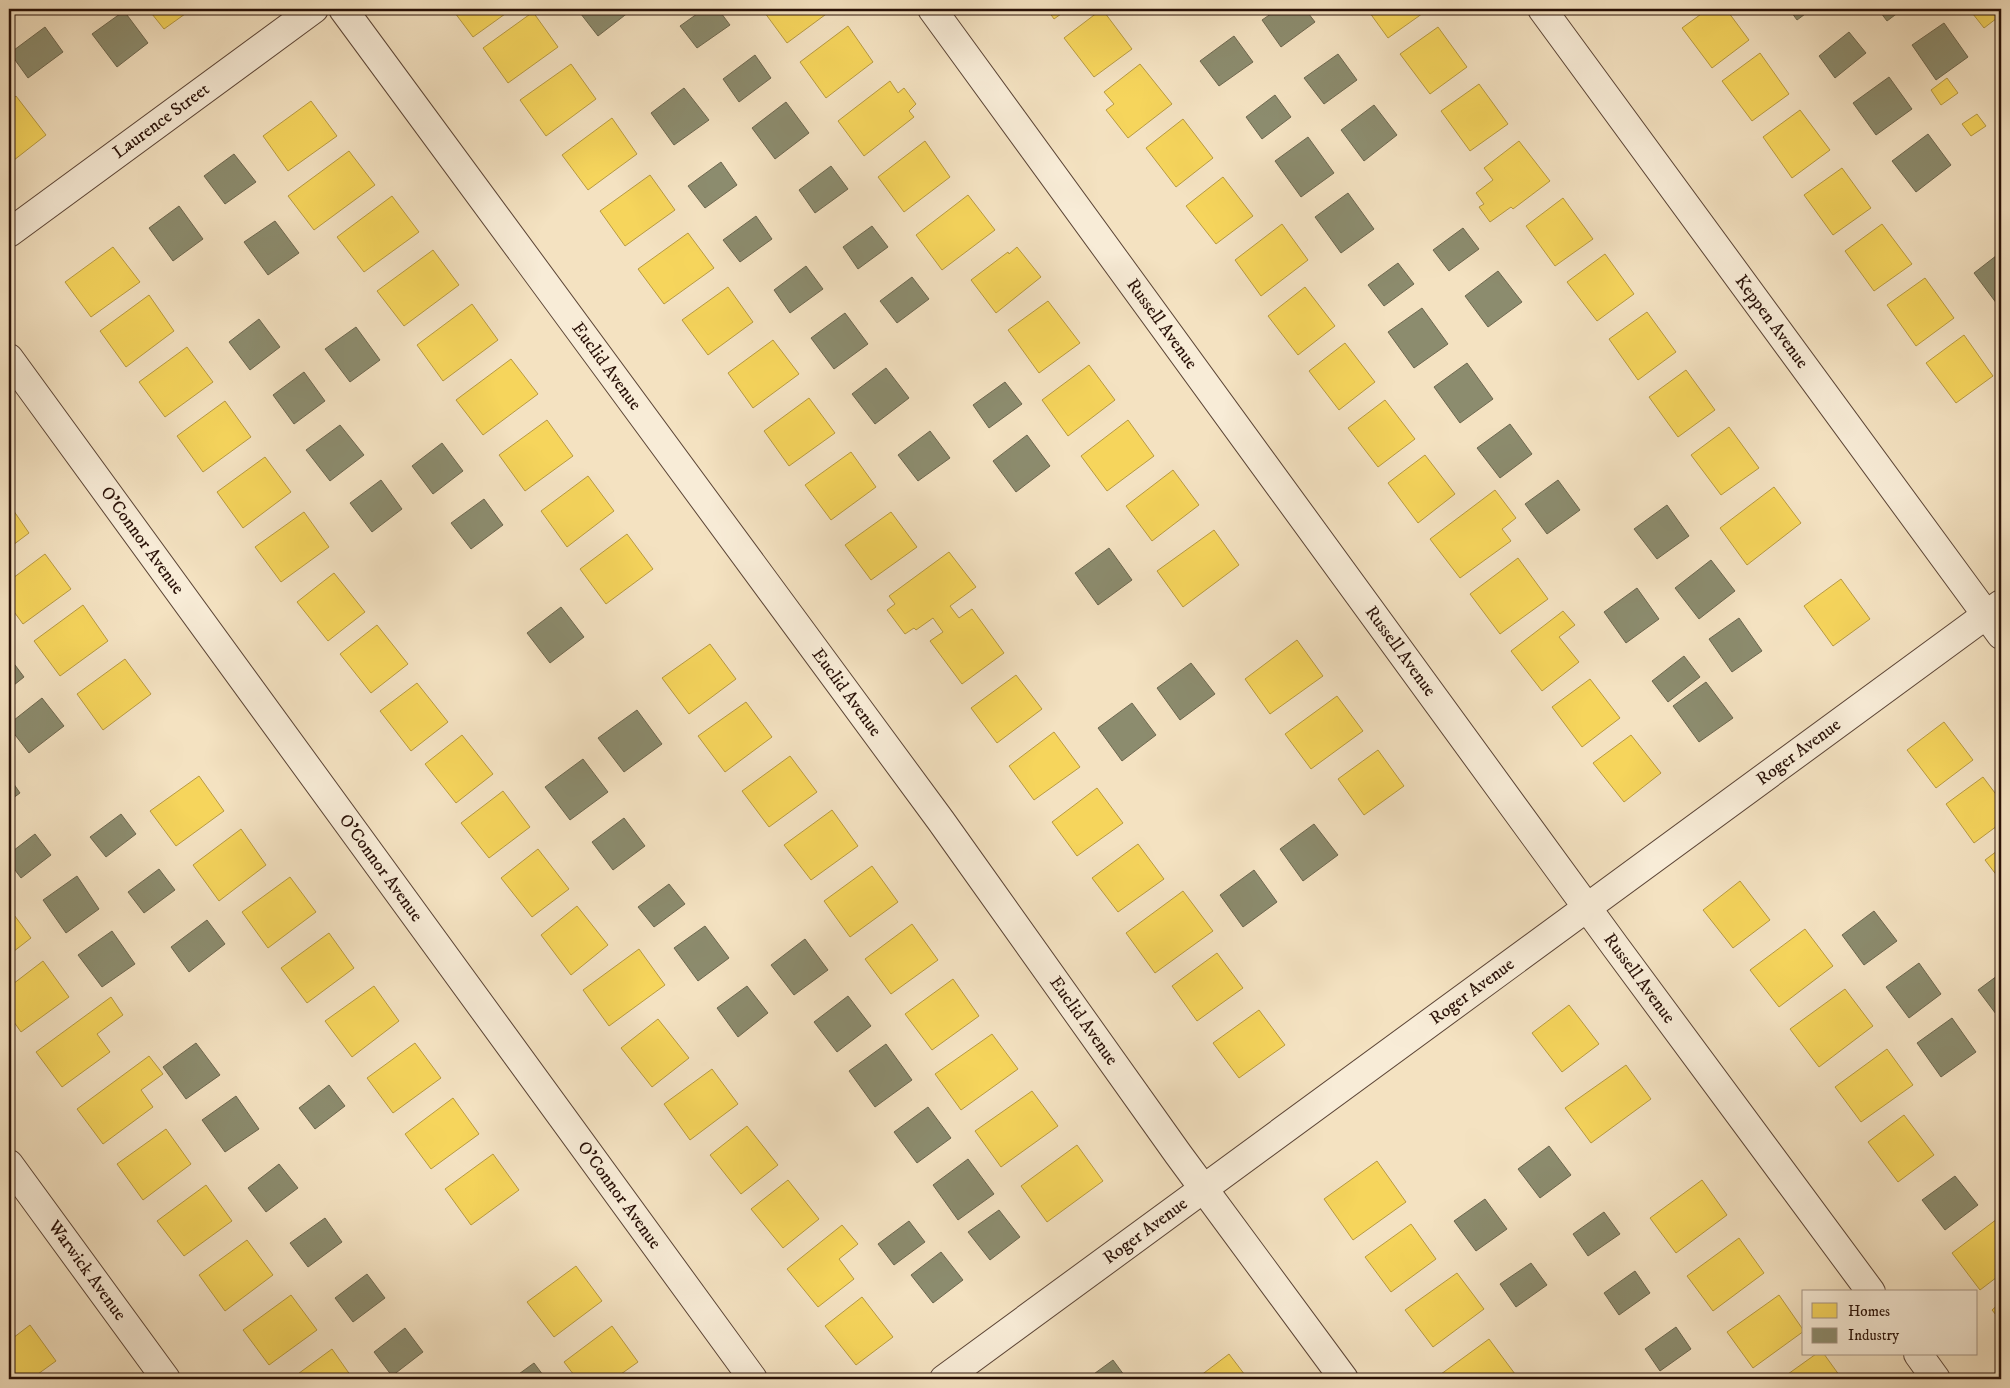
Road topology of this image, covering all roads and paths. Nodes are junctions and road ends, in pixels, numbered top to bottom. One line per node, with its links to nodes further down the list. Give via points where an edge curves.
1 (314, 9): 5 (street, Laurence Street)
2 (343, 9): 10 (street, Euclid Avenue, via 941,821)
3 (932, 9): 8 (street, Russell Avenue)
4 (1542, 9): 7 (street, Keppen Avenue)
5 (9, 233)
6 (9, 358): 14 (street, O'Connor Avenue)
7 (1996, 618): 8 (street, Roger Avenue)
8 (1587, 908): 10 (street, Roger Avenue); 11 (street, Russell Avenue)
9 (9, 1164): 13 (street, Warwick Avenue)
10 (1204, 1189): 15 (street, Roger Avenue); 16 (street, Euclid Avenue)
11 (1870, 1290)
12 (1919, 1356): 17 (street)
13 (166, 1379)
14 (753, 1379)
15 (944, 1379)
16 (1344, 1379)
17 (1936, 1379)

